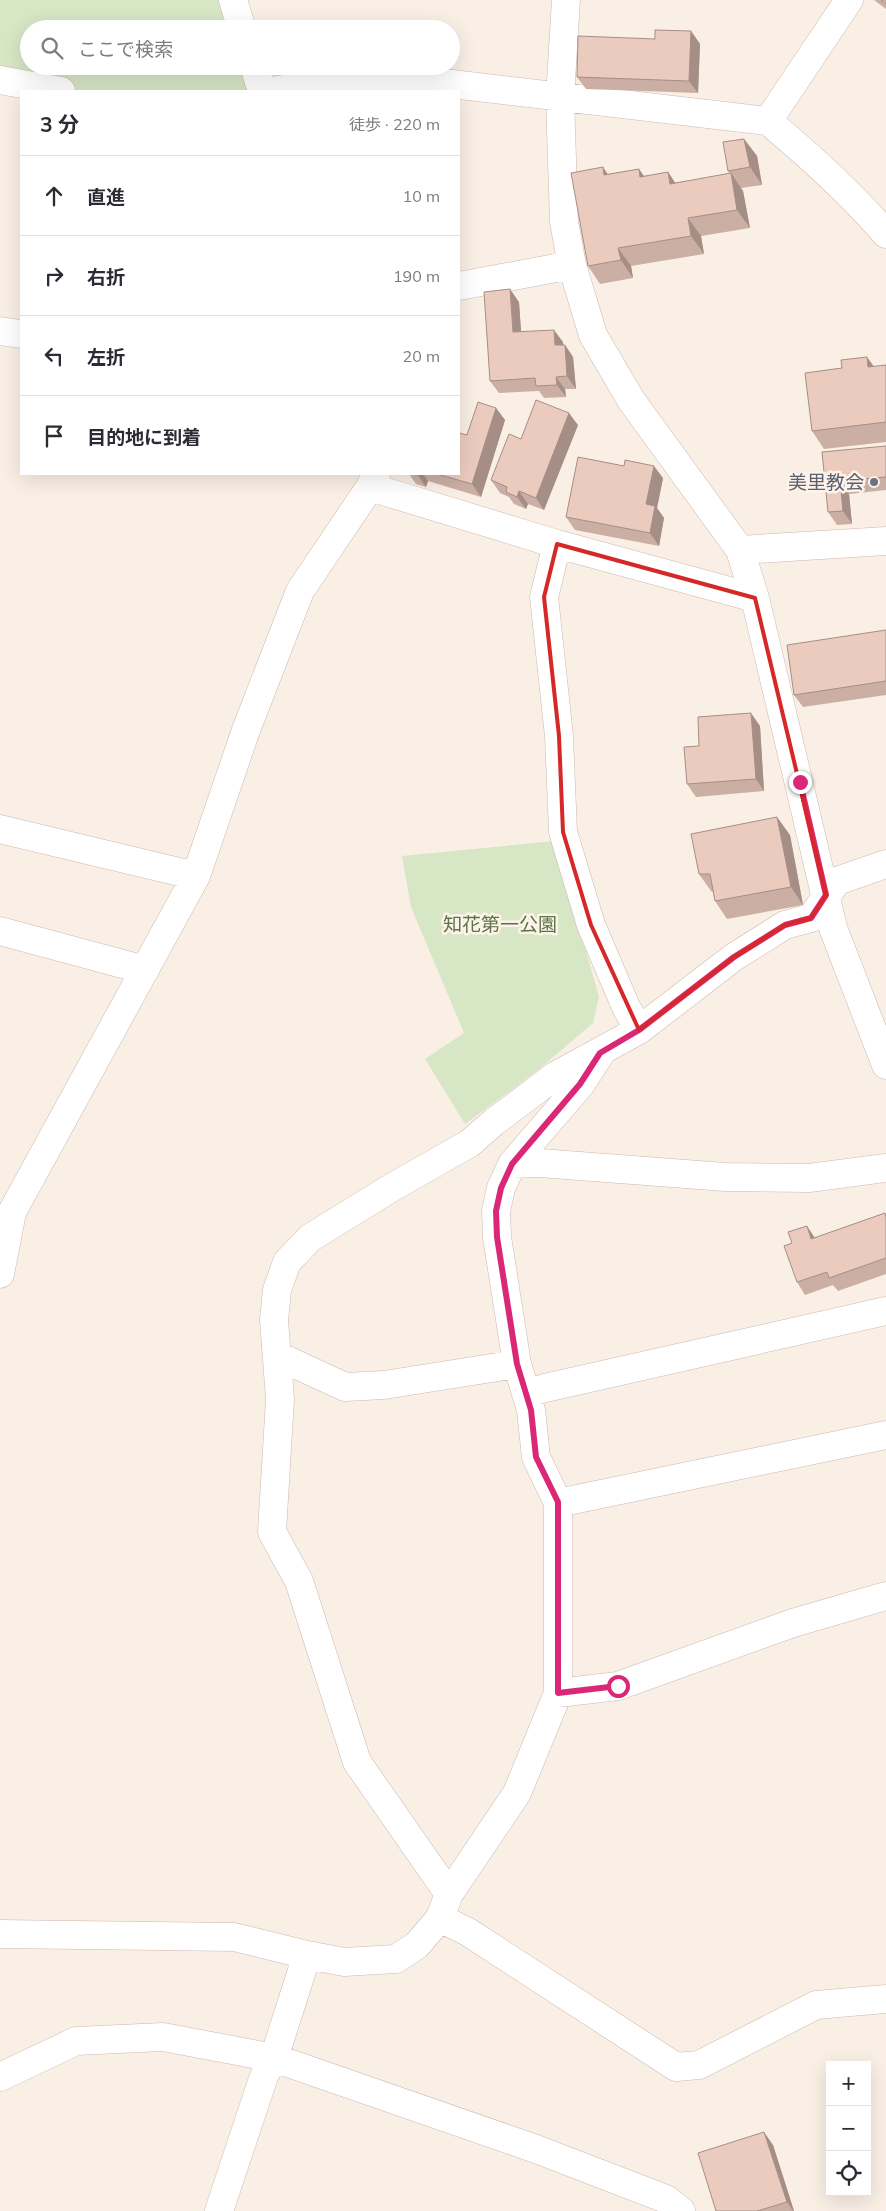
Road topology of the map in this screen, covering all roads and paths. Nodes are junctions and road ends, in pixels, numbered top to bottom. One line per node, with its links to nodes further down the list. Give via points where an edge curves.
1 (233, 0): 4 (street)
2 (566, 0): 11 (street)
3 (848, 0): 12 (street)
4 (239, 20)
5 (257, 75): 9 (street)
6 (0, 80): 8 (street)
7 (301, 89): 10 (street); 11 (street, via 452,84)
8 (55, 90)
9 (262, 90)
10 (286, 90)
11 (560, 97): 12 (street); 14 (street, via 564,222)
12 (768, 121): 13 (street, via 821,165)
13 (886, 234)
14 (572, 265): 15 (street); 21 (street, via 593,335 631,400)
15 (460, 286)
16 (0, 331): 17 (street)
17 (20, 334)
18 (373, 480): 20 (street); 25 (street, via 300,591 246,730)
19 (886, 541): 21 (street)
20 (557, 544): 22 (street); 29 (street, via 544,597 559,736 563,832 591,925)
21 (740, 550): 22 (street)
22 (755, 598): 26 (street)
23 (0, 829): 25 (street)
24 (886, 864): 26 (street, via 837,881)
25 (196, 876): 28 (street)
26 (826, 895): 29 (street, via 811,918 785,925 734,957); 31 (street, via 833,928)
27 (0, 931): 28 (street)
28 (145, 970): 34 (street, via 12,1212)
29 (639, 1030): 30 (street)
30 (600, 1053): 32 (street, via 580,1084); 36 (street, via 555,1076 470,1143 310,1238 287,1262 277,1290 274,1320)
31 (886, 1065)
32 (512, 1164): 33 (street, via 540,1163 725,1177 809,1178); 37 (street, via 501,1188 496,1228)
33 (886, 1168)
34 (0, 1274)
35 (886, 1311): 38 (street)
36 (278, 1356): 37 (street, via 345,1387 384,1385); 43 (street, via 280,1399 272,1532 299,1581 357,1762)
37 (517, 1364): 38 (street)
38 (526, 1394): 40 (street, via 536,1457)
39 (886, 1435): 40 (street)
40 (558, 1502): 42 (street)
41 (886, 1596): 42 (street, via 793,1623 618,1686)
42 (558, 1693): 43 (street, via 517,1793)
43 (445, 1906): 45 (street, via 417,1945 396,1959 344,1962); 46 (street, via 468,1932 676,2067 699,2065 816,2005)
44 (0, 1934): 45 (street, via 234,1937)
45 (306, 1955): 47 (street)
46 (886, 1999)
47 (274, 2058): 48 (street, via 163,2037 76,2041); 49 (street, via 264,2076); 50 (street, via 536,2149 666,2199)
48 (0, 2077)
49 (219, 2211)
50 (681, 2211)

